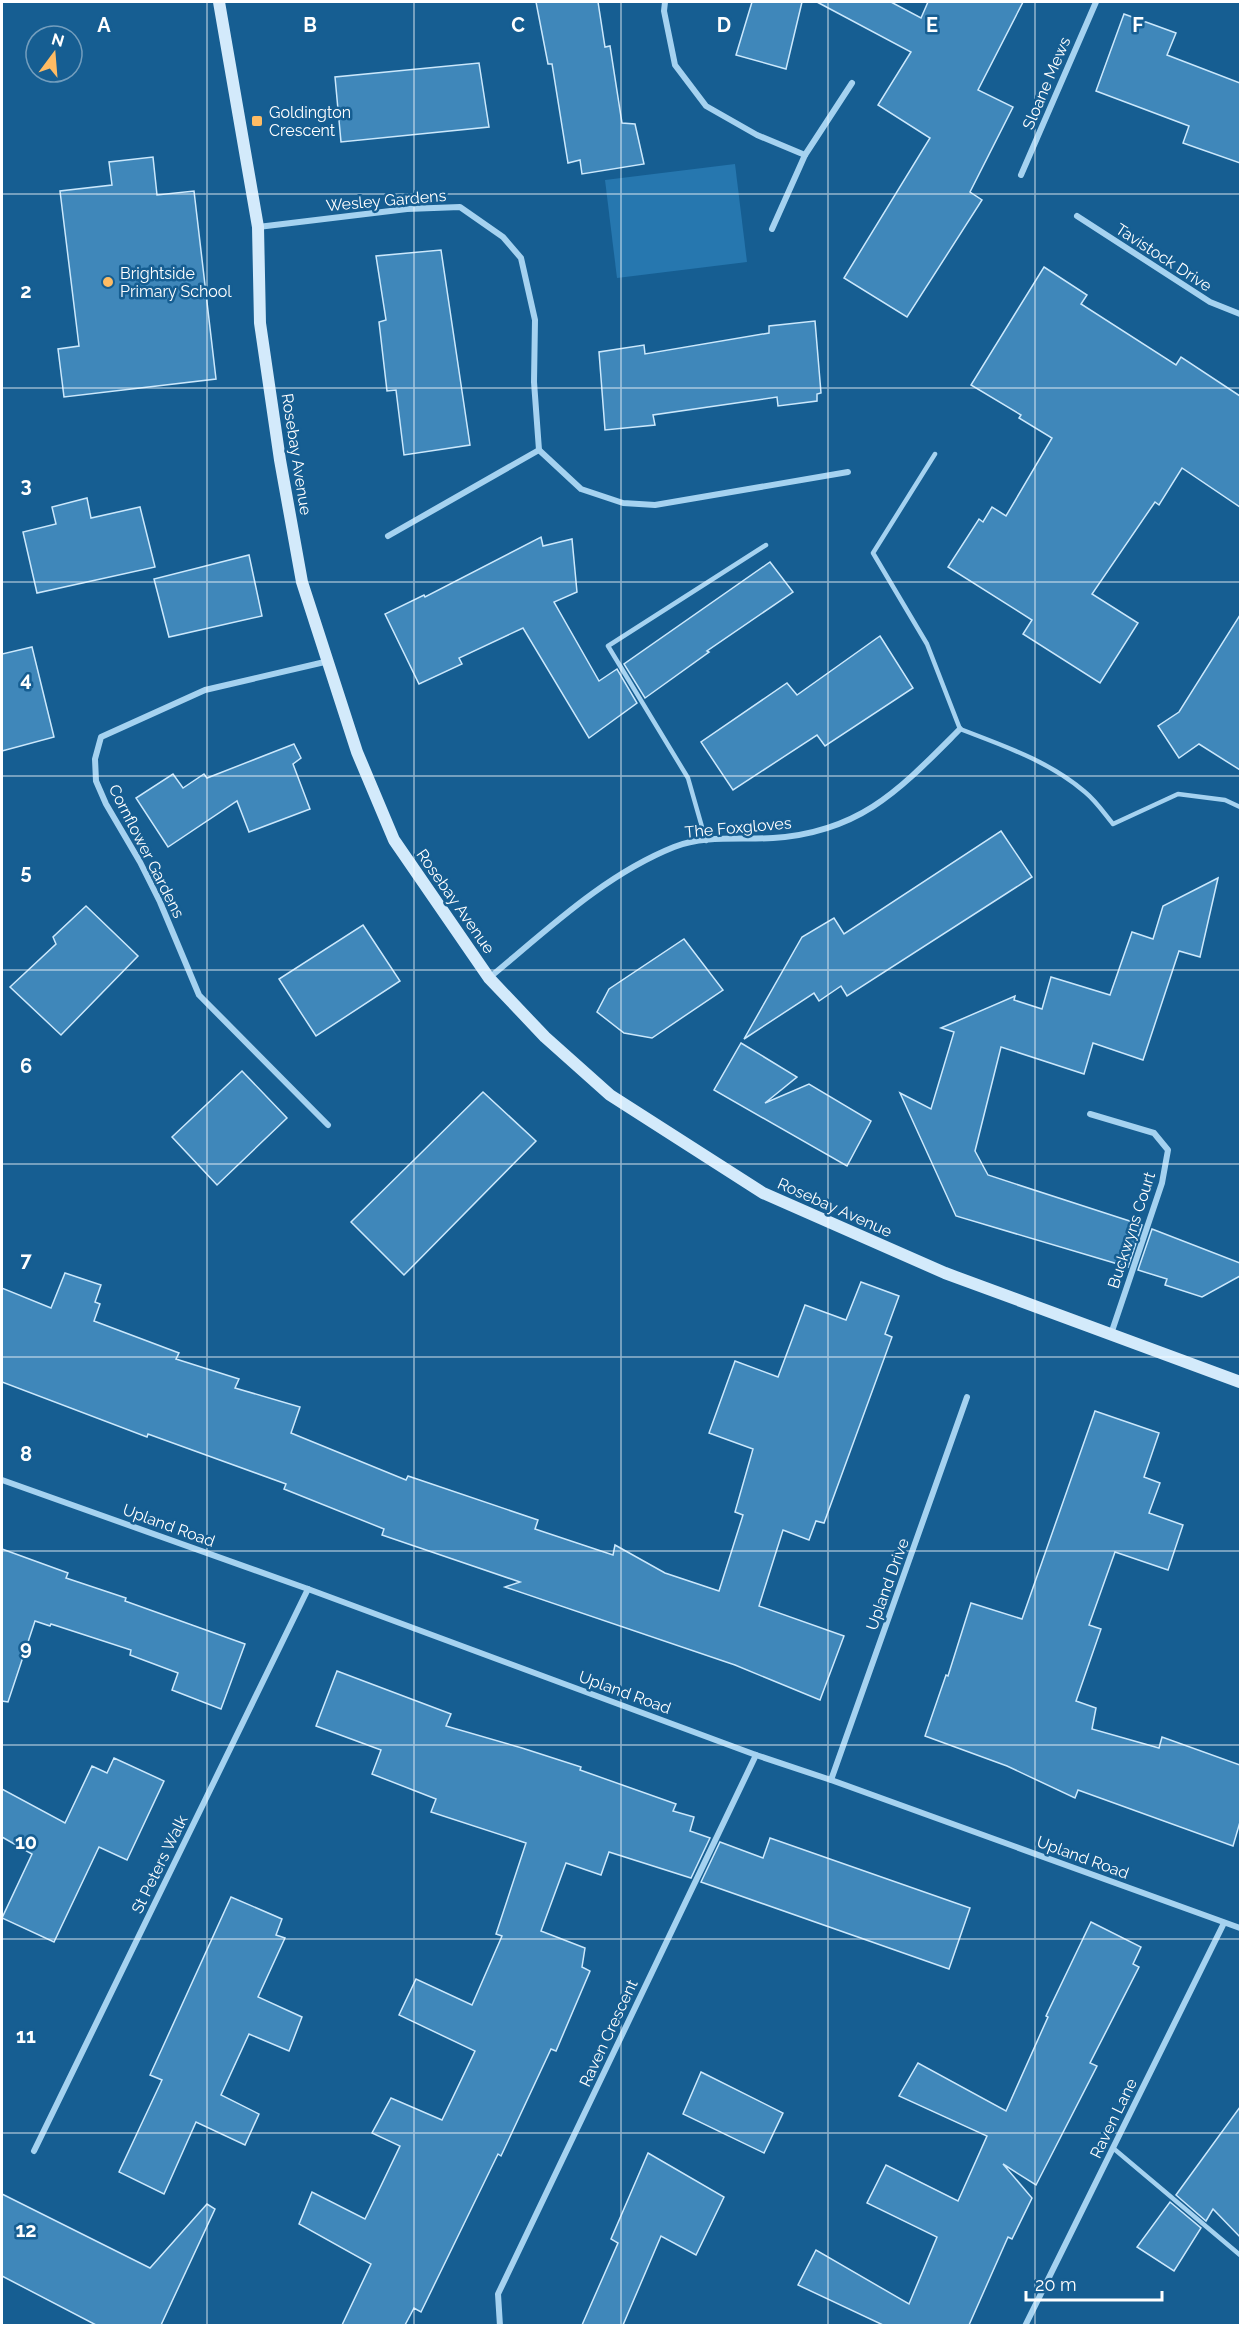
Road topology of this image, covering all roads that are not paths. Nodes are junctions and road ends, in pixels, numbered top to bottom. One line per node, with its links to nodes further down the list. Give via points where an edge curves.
1 (219, 2): 8 (street, Rosebay Avenue)
2 (665, 2): 5 (street, via 675,65 706,106 757,135)
3 (1096, 2): 6 (street, Sloane Mews)
4 (852, 83): 5 (street)
5 (805, 155): 9 (street)
6 (1021, 175)
7 (1077, 216): 10 (street, Tavistock Drive, via 1210,302)
8 (258, 227): 11 (street, Wesley Gardens, via 407,209 460,207 503,237 521,258 532,301); 16 (street, Rosebay Avenue, via 260,324 280,460 302,582)
9 (772, 229)
10 (1240, 314)
11 (538, 450): 13 (street, via 581,489 623,503 655,505); 14 (street)
12 (935, 454): 17 (lane, via 873,553 927,644)
13 (848, 472)
14 (388, 536)
15 (766, 544): 19 (lane, via 608,645 688,778)
16 (329, 661): 20 (street, Rosebay Avenue, via 357,752 394,840); 22 (street, Cornflower Gardens, via 205,690 101,737 95,759 96,781 106,804 160,902 199,995)
17 (960, 729): 18 (lane, via 1058,772 1087,793 1113,824 1178,794 1226,800); 19 (street, The Foxgloves, via 913,776 872,809 831,828 792,837)
18 (1240, 807)
19 (706, 841): 20 (street, The Foxgloves, via 677,846 637,864 589,896)
20 (489, 978): 23 (street, Rosebay Avenue, via 545,1037 610,1095 763,1193 945,1273)
21 (1090, 1113): 23 (street, Buckwyns Court, via 1154,1133 1168,1150 1162,1182)
22 (328, 1125)
23 (1111, 1334): 24 (street, Rosebay Avenue)
24 (1240, 1382)
25 (968, 1397): 29 (street, Upland Drive)
26 (2, 1480): 27 (street, Upland Road)
27 (308, 1589): 28 (street, Upland Road); 33 (street, St Peters Walk)
28 (756, 1755): 29 (street, Upland Road); 35 (street, Raven Crescent, via 498,2295)
29 (831, 1780): 30 (street, Upland Road)
30 (1224, 1923): 31 (street, Upland Road); 32 (street, Raven Lane)
31 (1240, 1928)
32 (1113, 2148): 34 (lane); 36 (street, Raven Lane)
33 (34, 2151)
34 (1240, 2255)
35 (500, 2325)
36 (1025, 2325)

